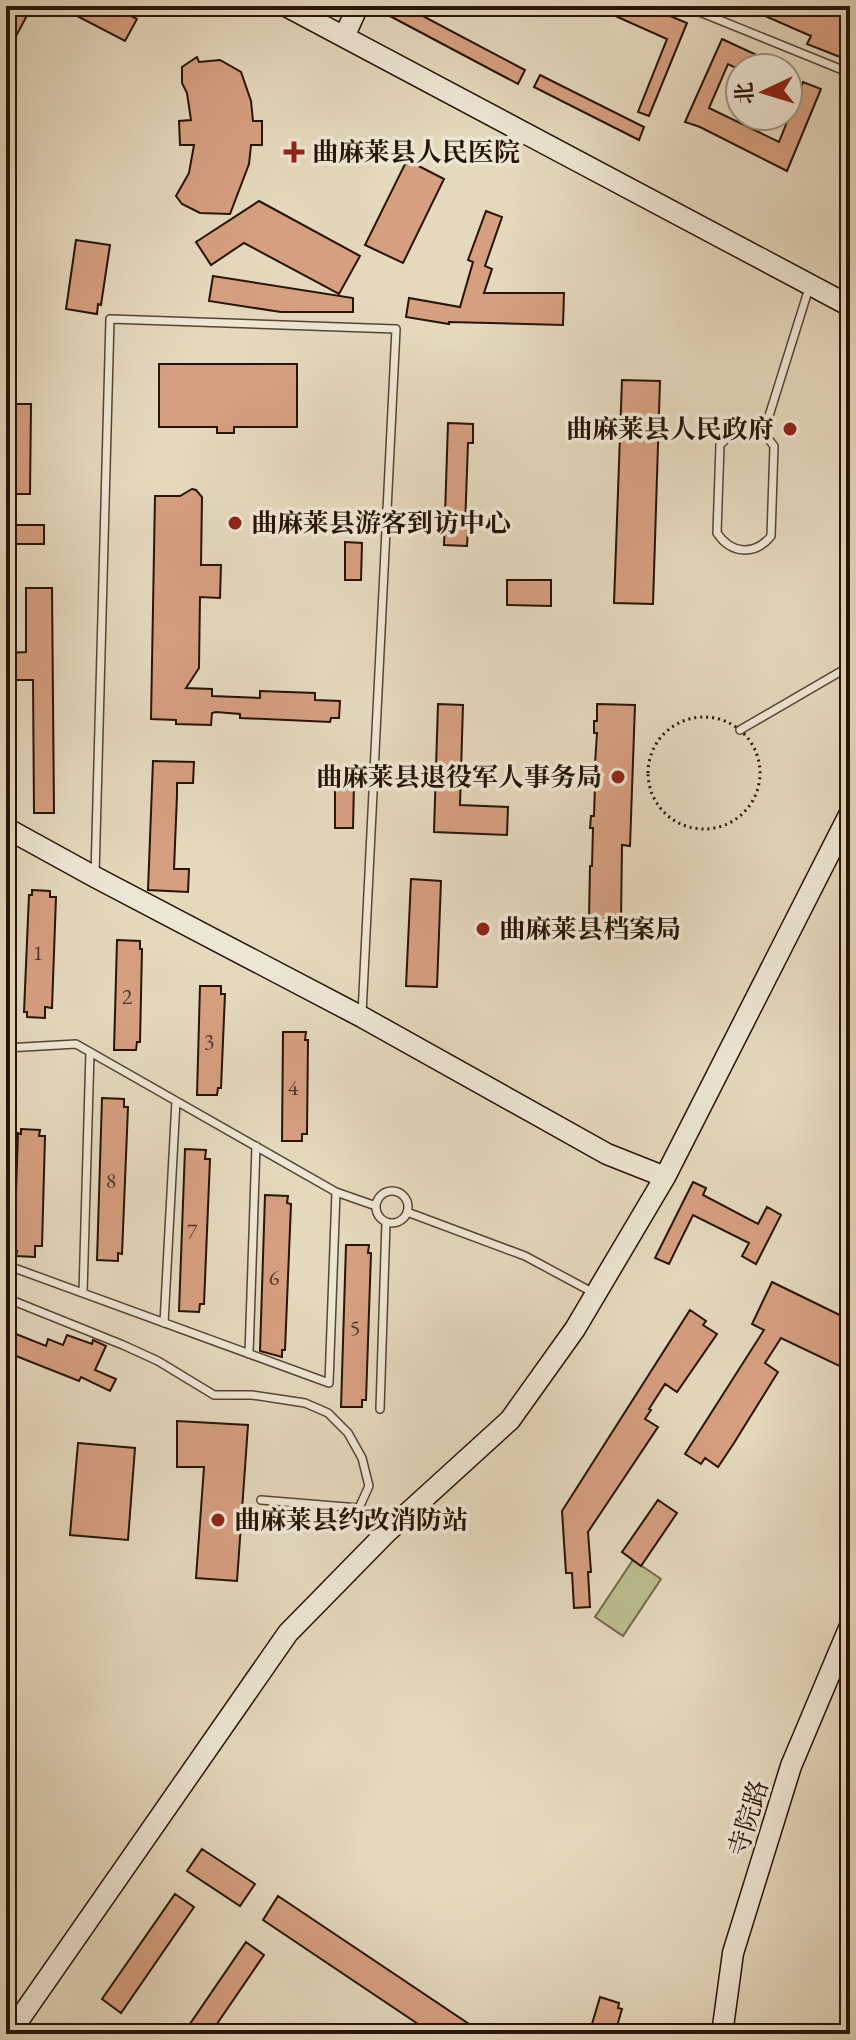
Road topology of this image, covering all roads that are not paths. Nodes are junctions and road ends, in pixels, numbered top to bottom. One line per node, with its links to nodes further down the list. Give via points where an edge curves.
1 (286, 6): 5 (main road)
2 (358, 6): 5 (main road)
3 (685, 6): 4 (lane)
4 (701, 9): 6 (lane)
5 (344, 37): 8 (main road)
6 (850, 73)
7 (850, 287): 8 (main road)
8 (819, 290): 9 (main road); 10 (lane)
9 (850, 306)
10 (763, 435): 10 (lane, via 740,430 720,445 717,533 736,549 752,550 771,536 774,446)
11 (850, 666): 12 (lane)
12 (740, 730)
13 (850, 813): 22 (main road)
14 (6, 828): 15 (main road)
15 (95, 877): 16 (main road); 16 (lane, via 110,319 396,329)
16 (362, 1017): 22 (main road, via 607,1154)
17 (8, 1048): 18 (lane, via 76,1044); 21 (lane)
18 (90, 1052): 19 (lane); 28 (lane)
19 (176, 1101): 20 (lane); 31 (lane)
20 (256, 1146): 23 (lane); 32 (lane)
21 (6, 1155)
22 (665, 1177): 29 (main road)
23 (336, 1192): 24 (lane); 32 (lane, via 329,1383)
24 (376, 1206): 25 (lane, via 381,1194 393,1191 405,1196); 26 (lane)
25 (407, 1212): 26 (lane, via 397,1223); 29 (lane, via 525,1256)
26 (386, 1222): 33 (lane)
27 (6, 1265): 28 (lane)
28 (83, 1293): 31 (lane)
29 (596, 1294): 36 (main road, via 510,1420)
30 (6, 1298): 35 (lane, via 158,1361 214,1395 305,1403 328,1413 362,1458 369,1486)
31 (164, 1323): 32 (lane)
32 (249, 1354)
33 (380, 1409)
34 (261, 1500): 35 (lane)
35 (359, 1508): 36 (lane)
36 (387, 1532): 38 (main road, via 288,1633)
37 (850, 1626): 39 (main road, 寺院路, via 787,1780 733,1953)
38 (9, 2034)
39 (722, 2034)

